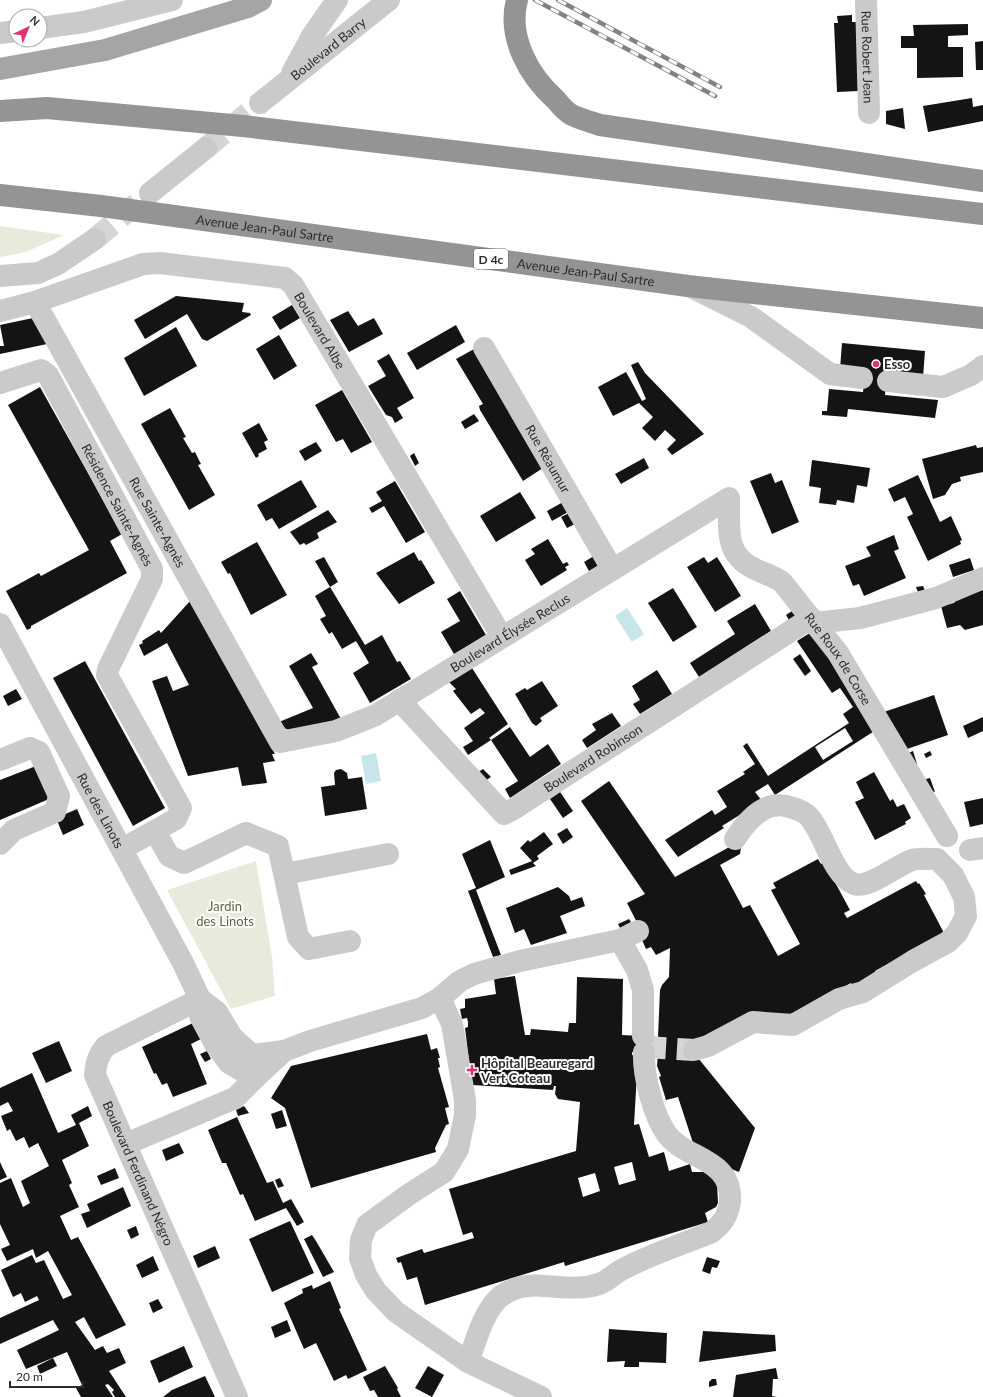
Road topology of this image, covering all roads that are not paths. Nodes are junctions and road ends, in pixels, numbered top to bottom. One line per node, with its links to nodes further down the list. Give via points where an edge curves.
1 (172, 0): 7 (street, via 84,22)
2 (261, 0): 8 (main road, via 248,7 105,50)
3 (337, 0): 9 (street, Boulevard Barry, via 312,36)
4 (389, 0): 9 (street, Boulevard Barry)
5 (517, 0): 16 (highway, via 517,36 525,63 543,89 570,114 600,125)
6 (866, 0): 14 (street, Rue Robert Jean)
7 (48, 27)
8 (0, 69)
9 (286, 83): 11 (street, Boulevard Barry)
10 (0, 102): 12 (highway)
11 (260, 103)
12 (47, 108): 13 (highway); 19 (highway, via 243,126)
13 (0, 111)
14 (870, 113)
15 (206, 148): 17 (street)
16 (983, 181)
17 (150, 193)
18 (0, 195): 22 (highway, Avenue Jean-Paul Sartre / D 4c, via 101,206)
19 (983, 214)
20 (95, 239): 21 (street, via 58,264 38,273)
21 (0, 276)
22 (688, 286): 25 (highway, Avenue Jean-Paul Sartre / D 4c); 28 (street, via 751,317 830,374)
23 (34, 302): 24 (street, Boulevard Albe); 36 (street, Boulevard Albe, via 143,264 160,263 285,278 293,285); 38 (street, Rue Sainte-Agnès)
24 (0, 311)
25 (983, 318)
26 (484, 348): 32 (street, Rue Réaumur)
27 (983, 366): 29 (street, via 971,375 943,387)
28 (862, 378)
29 (888, 381)
30 (0, 383): 40 (street, Résidence Sainte-Agnès, via 41,370 48,375 152,570 152,580 107,675 181,808 176,819)
31 (729, 498): 32 (street, Boulevard Élysée Reclus); 34 (street, Rue Roux de Corse, via 731,545 737,555 747,565 778,579)
32 (612, 569): 36 (street, Boulevard Élysée Reclus)
33 (983, 578): 34 (street, via 936,598 860,618)
34 (813, 620): 37 (street, Boulevard Robinson, via 504,814); 41 (street, Rue Roux de Corse, via 838,653)
35 (0, 624): 44 (street, Rue des Linots)
36 (502, 637): 37 (street, Boulevard Élysée Reclus)
37 (399, 700): 38 (street, Boulevard Élysée Reclus, via 376,714 336,731)
38 (280, 742)
39 (0, 760): 43 (street, via 30,748 39,752 59,796 55,812 14,830)
40 (155, 831): 44 (street, Résidence Sainte-Agnès); 46 (street, via 169,856 184,863 246,833 278,846)
41 (946, 836)
42 (735, 839): 50 (street, via 745,824 760,811 778,804 794,808 810,817 841,872 853,883 863,885 913,860 937,859 953,875 964,897 966,916 957,933 948,942 863,992 840,999 793,1025 753,1022 708,1046)
43 (0, 844)
44 (122, 849): 49 (street, Rue des Linots)
45 (388, 854): 46 (street)
46 (285, 874): 47 (street, via 298,937 309,950)
47 (350, 941)
48 (440, 998): 51 (street, via 422,1008); 54 (street, via 452,1024 465,1100 465,1115 458,1149 444,1172 367,1225 361,1240 360,1258 376,1291 396,1312); 54 (street, via 460,981 474,974 629,936 643,990 646,1077 656,1113 667,1135 717,1169 728,1183 730,1195 729,1209 722,1225 712,1232 624,1268 601,1284 580,1289 540,1285 512,1289 498,1297 488,1310)
49 (200, 999): 51 (street, via 217,1012 232,1037 252,1054); 52 (street, via 200,1016 215,1044 229,1063); 53 (street, Boulevard Ferdinand Négro, via 106,1046 100,1053 95,1075)
50 (694, 1050)
51 (284, 1051): 52 (street)
52 (255, 1078): 53 (street, via 235,1098)
53 (126, 1144): 55 (street, Boulevard Ferdinand Négro)
54 (468, 1362): 56 (street)
55 (237, 1397)
56 (541, 1397)

